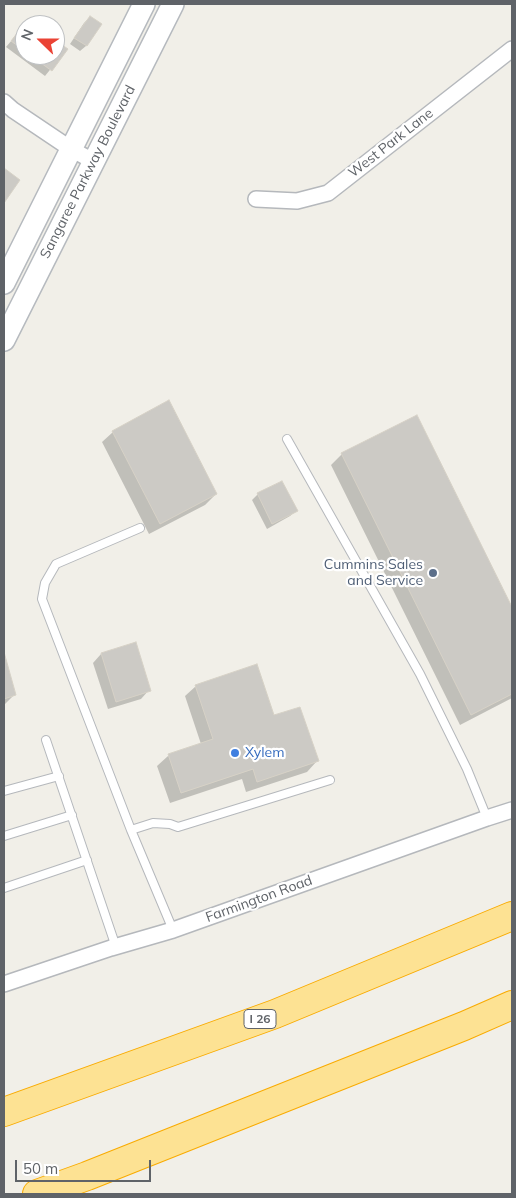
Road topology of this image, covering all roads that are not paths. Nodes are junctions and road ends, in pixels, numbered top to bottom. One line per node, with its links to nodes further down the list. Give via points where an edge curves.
1 (144, 4): 5 (main road, Sangaree Parkway Boulevard)
2 (172, 4): 6 (main road, Sangaree Parkway Boulevard)
3 (512, 49): 7 (street, West Park Lane, via 328,193 297,200)
4 (4, 102): 5 (street)
5 (71, 149): 6 (street); 8 (main road, Sangaree Parkway Boulevard)
6 (94, 161): 9 (main road, Sangaree Parkway Boulevard)
7 (256, 199)
8 (4, 284)
9 (4, 340)
10 (287, 439): 18 (lane, via 420,674 468,769)
11 (140, 528): 19 (lane, via 56,564 44,583 42,599)
12 (46, 740): 13 (lane)
13 (59, 776): 15 (lane); 17 (lane)
14 (330, 780): 19 (lane, via 178,827 153,823)
15 (4, 791)
16 (512, 810): 18 (street, Farmington Road)
17 (72, 816): 20 (lane); 21 (lane)
18 (487, 818): 24 (street, Farmington Road)
19 (131, 830): 24 (lane)
20 (4, 836)
21 (87, 860): 22 (lane); 25 (lane)
22 (4, 888)
23 (512, 916): 28 (highway, I 26, via 276,1014)
24 (173, 930): 25 (street, Farmington Road)
25 (116, 947): 26 (street, Farmington Road)
26 (4, 984)
27 (512, 1005): 29 (highway, via 115,1166)
28 (4, 1112)
29 (37, 1194)

